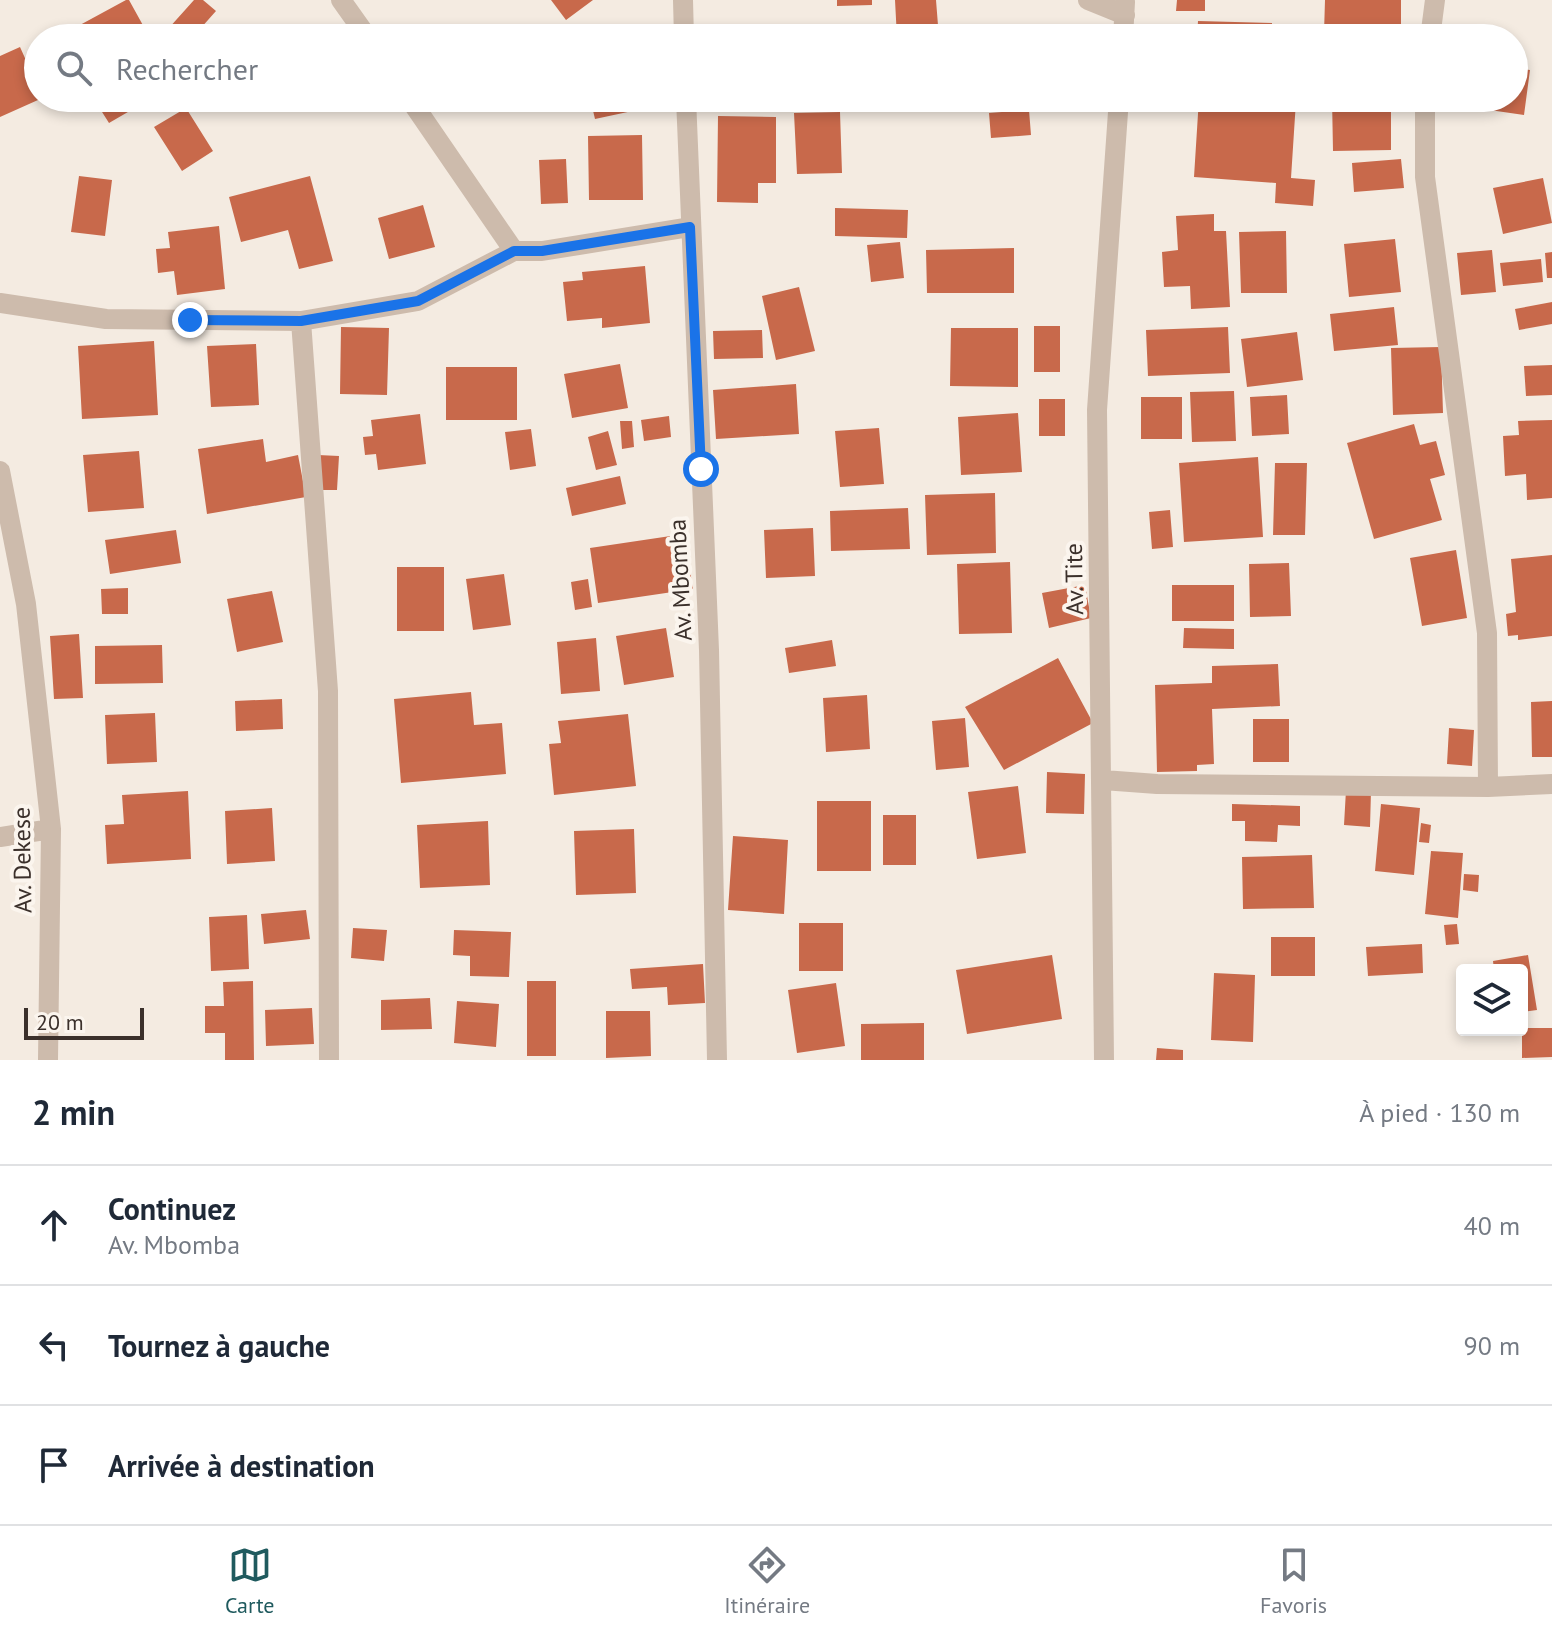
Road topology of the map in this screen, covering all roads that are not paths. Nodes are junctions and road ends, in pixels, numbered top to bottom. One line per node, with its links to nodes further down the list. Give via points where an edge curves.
1 (341, 0): 6 (street)
2 (683, 0): 7 (street)
3 (1088, 0): 5 (street)
4 (1435, 0): 8 (street)
5 (1125, 7)
6 (358, 24)
7 (684, 24)
8 (1432, 24)
9 (419, 112): 14 (street)
10 (686, 112): 13 (street, Av. Mbomba)
11 (1118, 112): 18 (street, Av. Tite, via 1097,410)
12 (1425, 112): 20 (street, via 1425,177 1487,633)
13 (690, 227): 14 (street); 25 (street, Av. Mbomba, via 709,650)
14 (514, 251): 16 (street, via 418,301)
15 (0, 303): 16 (street, via 106,319)
16 (301, 321): 24 (street, via 328,691)
17 (0, 471): 21 (street, Av. Dekese, via 26,604)
18 (1103, 780): 20 (street); 26 (street, Av. Tite)
19 (1552, 784): 20 (street)
20 (1488, 787)
21 (51, 829): 22 (street); 23 (street, Av. Dekese)
22 (0, 837)
23 (48, 1060)
24 (329, 1060)
25 (717, 1060)
26 (1104, 1060)

